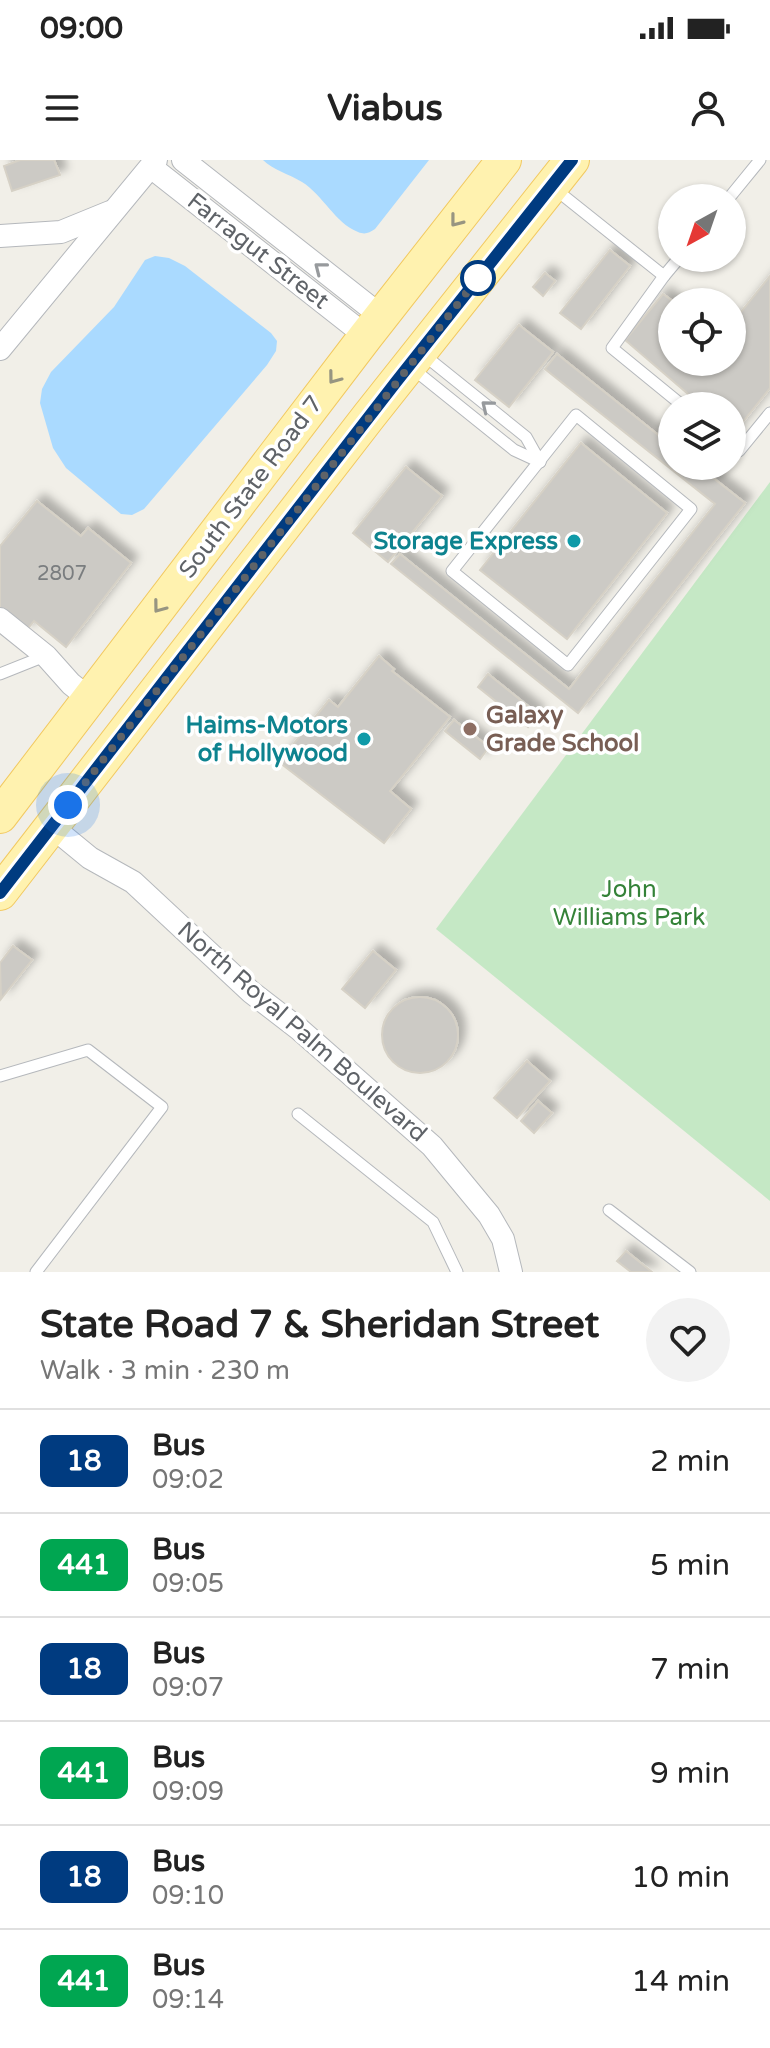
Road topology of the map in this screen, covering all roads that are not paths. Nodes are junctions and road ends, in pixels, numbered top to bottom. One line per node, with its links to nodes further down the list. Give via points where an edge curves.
1 (183, 160): 11 (street, Farragut Street, one-way to 1)
2 (504, 160): 11 (main road, South State Road 7, one-way to 11)
3 (760, 160): 6 (lane)
4 (154, 163): 7 (street); 11 (street, Farragut Street)
5 (562, 173): 10 (lane); 13 (main road, South State Road 7)
6 (740, 184)
7 (115, 210): 8 (street, via 61,232); 12 (street)
8 (0, 236)
9 (667, 272): 10 (lane)
10 (664, 276): 14 (lane, via 612,348)
11 (374, 326): 16 (main road, via 389,350); 22 (main road, South State Road 7, one-way to 22)
12 (0, 349)
13 (414, 359): 16 (main road, South State Road 7); 18 (lane, via 514,450); 18 (lane, one-way to 13, via 526,437)
14 (666, 392)
15 (770, 413): 17 (lane)
16 (369, 416): 24 (main road, South State Road 7)
17 (746, 442)
18 (540, 462): 18 (lane, via 576,415 691,509 568,665 452,571)
19 (0, 619): 20 (street)
20 (46, 656): 21 (lane); 22 (street)
21 (0, 674)
22 (90, 699): 23 (main road, South State Road 7)
23 (0, 816)
24 (51, 826): 25 (main road, South State Road 7); 31 (street, North Royal Palm Boulevard, via 90,858 133,882 251,992 432,1146 489,1215 503,1239)
25 (0, 893)
26 (0, 1076): 30 (lane, via 88,1050 162,1107)
27 (298, 1114): 29 (lane, via 433,1222)
28 (609, 1210): 32 (lane)
29 (454, 1270)
30 (36, 1272)
31 (511, 1272)
32 (690, 1272)

